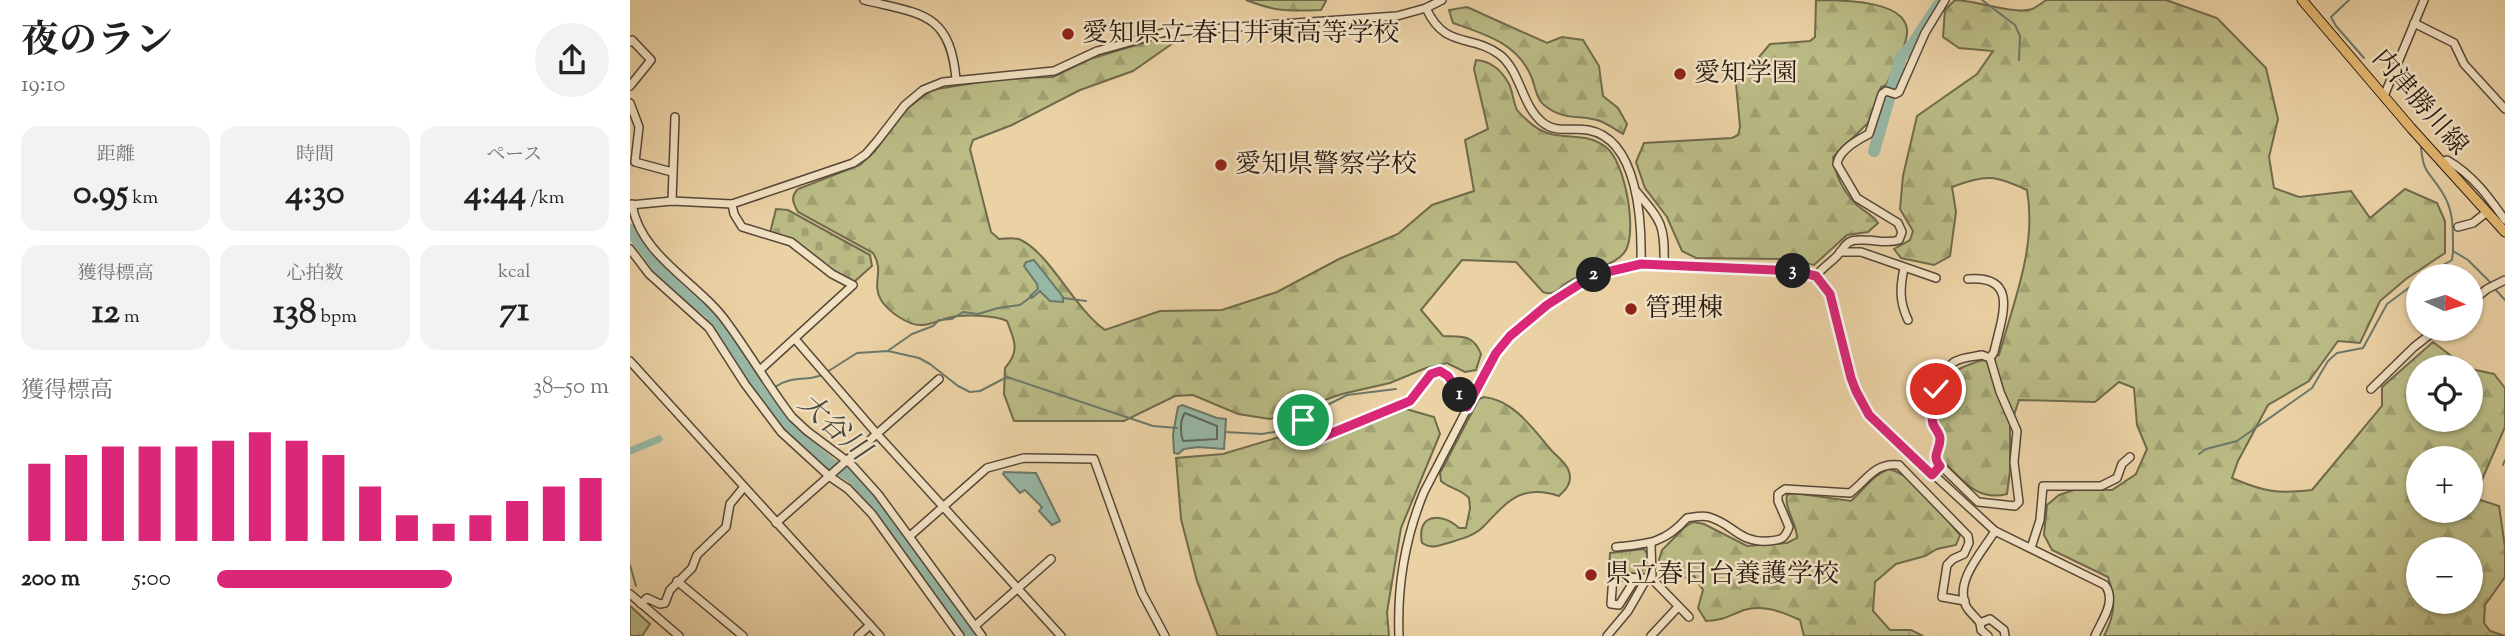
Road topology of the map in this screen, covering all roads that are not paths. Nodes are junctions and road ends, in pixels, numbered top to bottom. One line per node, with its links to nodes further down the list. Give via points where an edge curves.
1 (864, 0): 9 (street, via 915,13 934,23 949,40)
2 (1443, 0): 6 (street)
3 (1945, 0): 25 (street, via 1899,92 1882,94 1870,134 1838,156 1837,164 1857,198 1898,223 1899,240 1852,241)
4 (2302, 0): 11 (main road, 内津勝川線)
5 (2424, 0): 7 (street)
6 (1426, 8): 9 (street, via 1386,17 1166,32 1097,51 1054,71); 17 (street, via 1433,23 1454,39 1499,54 1513,69 1534,114 1545,125 1555,130 1590,130 1610,139 1625,159)
7 (2414, 23): 11 (street); 13 (street, via 2454,43 2465,64)
8 (630, 42): 10 (street, via 651,60)
9 (956, 79): 19 (street, via 914,97 853,163)
10 (630, 86)
11 (2384, 96): 15 (main road, 内津勝川線)
12 (630, 103): 16 (street, via 639,127 635,162)
13 (2505, 109)
14 (675, 117): 16 (street)
15 (2441, 162): 21 (main road, 内津勝川線); 23 (street, via 2448,160 2483,188)
16 (672, 172): 18 (street)
17 (1634, 188): 26 (street, via 1640,212); 27 (street, via 1659,218 1665,233)
18 (671, 201): 19 (street); 20 (street)
19 (733, 204): 35 (street, via 742,227 791,242 853,285)
20 (631, 205): 39 (street, via 647,240 709,300)
21 (2487, 212): 22 (street); 23 (main road, 内津勝川線)
22 (2458, 227)
23 (2504, 227)
24 (630, 248): 49 (street, via 649,274 709,328 789,441)
25 (1840, 252): 28 (street, via 1861,253); 29 (street)
26 (1641, 264): 27 (street); 42 (street, via 1594,275 1524,323 1496,353)
27 (1664, 265): 29 (street)
28 (1904, 268): 30 (street); 34 (street, via 1899,293)
29 (1816, 276): 48 (street, via 1830,294 1851,378 1862,403)
30 (1936, 278)
31 (1968, 279): 37 (street, via 1990,281 2006,300)
32 (2505, 281): 33 (street)
33 (2483, 292)
34 (1908, 320)
35 (795, 340): 39 (street); 44 (street)
36 (2422, 341): 41 (street)
37 (1990, 358): 47 (street, via 1982,355 1956,361 1936,389 1932,422 1940,436 1935,454); 47 (street, via 2017,431 2014,462 2019,502 2015,506 1978,502)
38 (630, 361): 51 (street)
39 (760, 370): 46 (street, via 792,417)
40 (939, 379): 44 (street)
41 (2371, 390)
42 (1467, 407): 43 (street, via 1440,371 1431,374 1410,401 1320,438 1310,435); 80 (street, via 1415,514 1401,578)
43 (1303, 420)
44 (877, 434): 46 (street); 52 (street)
45 (2130, 457): 58 (street, via 2117,478 2101,486 2043,486 2040,520)
46 (847, 461): 49 (street); 55 (street)
47 (1940, 466): 48 (street)
48 (1932, 475): 50 (street); 54 (street)
49 (830, 476): 53 (street); 76 (street, via 872,514)
50 (1921, 486): 56 (street, via 1899,465 1888,464 1876,468 1850,493 1781,491 1778,501 1789,527 1781,540 1748,540 1708,516 1698,516 1687,518); 65 (street, via 1968,536 1964,554 1947,565 1942,597)
51 (744, 487): 53 (street); 62 (street, via 730,504 726,527)
52 (944, 507): 55 (street); 63 (street); 79 (street, via 987,468 1013,460 1094,459 1142,593)
53 (776, 523): 70 (street)
54 (1995, 531): 58 (street); 65 (street, via 1964,584)
55 (910, 536): 71 (street)
56 (1651, 544): 57 (street); 61 (street)
57 (1616, 547)
58 (2031, 548): 85 (street, via 2099,581 2110,592 2109,606)
59 (1051, 559): 63 (street)
60 (1636, 578): 60 (street, via 1613,576 1611,604 1619,605); 61 (street)
61 (1650, 579): 67 (street); 81 (street)
62 (677, 581): 66 (street, via 665,603 647,598); 73 (street)
63 (1017, 588): 71 (street); 78 (street)
64 (630, 594): 66 (street)
65 (1965, 601): 69 (street)
66 (641, 604): 72 (street)
67 (1678, 607): 68 (street); 82 (street)
68 (1689, 617)
69 (1980, 622): 83 (street); 84 (street, via 1990,619)
70 (870, 625): 74 (street); 75 (street)
71 (976, 625): 77 (street)
72 (679, 636)
73 (743, 636)
74 (858, 636)
75 (880, 636)
76 (960, 636)
77 (982, 636)
78 (1061, 636)
79 (1165, 636)
80 (1399, 636)
81 (1607, 636)
82 (1651, 636)
83 (1988, 636)
84 (2005, 636)
85 (2095, 636)

